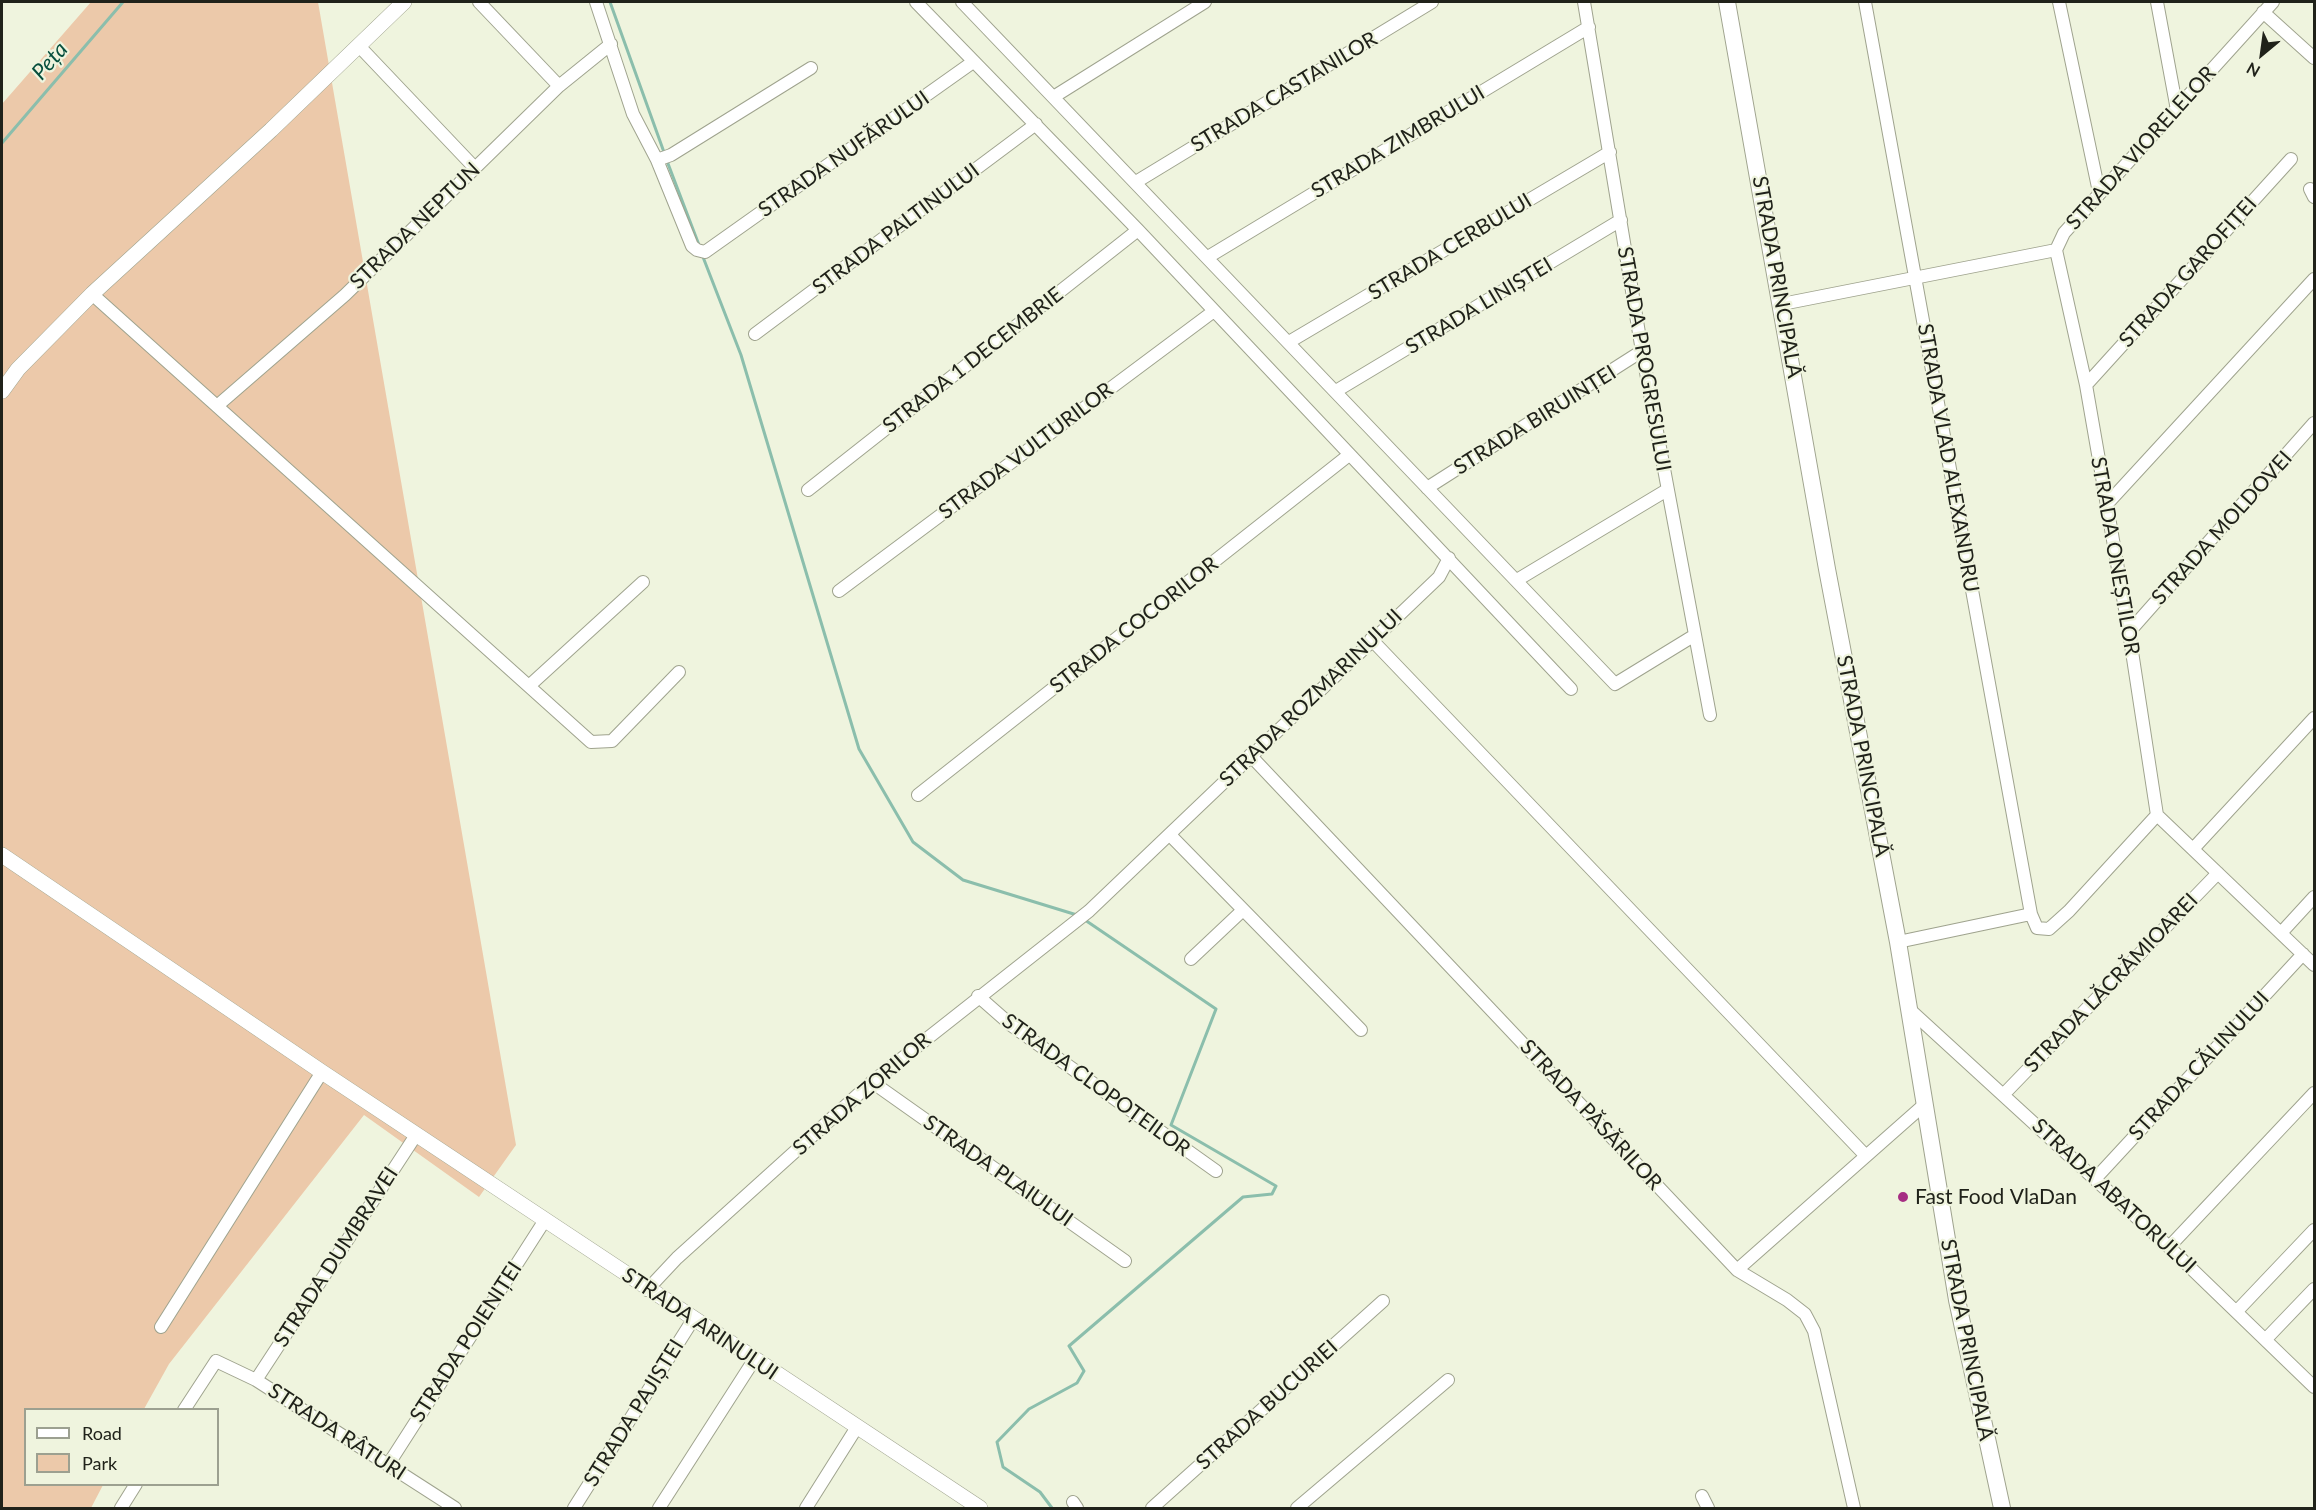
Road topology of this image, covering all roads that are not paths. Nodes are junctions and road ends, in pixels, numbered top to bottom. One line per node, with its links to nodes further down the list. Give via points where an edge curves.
1 (404, 2): 17 (street)
2 (479, 2): 21 (street)
3 (596, 2): 16 (street)
4 (916, 2): 19 (street)
5 (962, 2): 22 (street)
6 (1205, 2): 22 (street)
7 (1432, 2): 29 (street, STRADA CASTANILOR)
8 (1584, 2): 15 (street, STRADA PROGRESULUI)
9 (1727, 2): 38 (main road, STRADA PRINCIPALĂ)
10 (1865, 2): 35 (street, STRADA VLAD ALEXANDRU)
11 (2059, 2): 30 (street)
12 (2157, 2): 23 (street)
13 (2273, 2): 14 (street, STRADA VIORELELOR)
14 (2264, 12): 18 (street); 23 (street, STRADA VIORELELOR)
15 (1589, 27): 25 (street, STRADA PROGRESULUI); 34 (street, STRADA ZIMBRULUI)
16 (611, 44): 21 (street, STRADA NEPTUN); 27 (street, via 633,114)
17 (359, 46): 28 (street); 37 (street)
18 (2314, 58)
19 (973, 62): 24 (street); 27 (street, STRADA NUFĂRULUI, via 705,249 692,246)
20 (811, 68): 27 (street)
21 (559, 86): 28 (street, STRADA NEPTUN)
22 (1055, 96): 29 (street)
23 (2177, 110): 30 (street, STRADA VIORELELOR)
24 (1036, 124): 32 (street); 40 (street, STRADA PALTINULUI)
25 (1610, 152): 31 (street, STRADA PROGRESULUI); 41 (street, STRADA CERBULUI)
26 (2291, 159): 43 (street, STRADA GAROFIȚEI)
27 (657, 160)
28 (474, 167): 46 (street, STRADA NEPTUN, via 345,295)
29 (1136, 182): 34 (street)
30 (2099, 192): 33 (street, STRADA VIORELELOR, via 2064,233)
31 (1621, 220): 42 (street, STRADA PROGRESULUI); 45 (street, STRADA LINIȘTEI)
32 (1138, 230): 39 (street); 50 (street, STRADA 1 DECEMBRIE)
33 (2056, 250): 35 (street, STRADA VIORELELOR); 43 (street, STRADA ONEȘTILOR)
34 (1208, 256): 41 (street)
35 (1915, 279): 38 (street, STRADA VIORELELOR); 75 (street, STRADA VLAD ALEXANDRU)
36 (2314, 279): 52 (street)
37 (92, 294): 44 (street, via 18,369); 46 (street)
38 (1782, 304): 77 (main road, STRADA PRINCIPALĂ, via 1827,569)
39 (1214, 311): 48 (street); 56 (street, STRADA VULTURILOR)
40 (755, 334)
41 (1289, 342): 45 (street)
42 (1642, 351): 49 (street, STRADA BIRUINȚEI); 51 (street, STRADA PROGRESULUI)
43 (2086, 385): 52 (street, STRADA ONEȘTILOR)
44 (2, 391)
45 (1336, 391): 49 (street)
46 (217, 406): 61 (street)
47 (2314, 423): 57 (street, STRADA MOLDOVEI)
48 (1349, 455): 53 (street); 66 (street, STRADA COCORILOR)
49 (1427, 488): 54 (street)
50 (808, 490)
51 (1667, 490): 54 (street); 58 (street, STRADA PROGRESULUI)
52 (2107, 504): 57 (street, STRADA ONEȘTILOR)
53 (1449, 558): 59 (street, STRADA ROZMARINULUI, via 1439,577); 62 (street)
54 (1517, 580): 58 (street, via 1615,684)
55 (643, 582): 61 (street)
56 (839, 591)
57 (2129, 632): 67 (street, STRADA ONEȘTILOR)
58 (1695, 635): 63 (street, STRADA PROGRESULUI)
59 (1371, 639): 65 (street, STRADA ROZMARINULUI); 90 (street)
60 (680, 672): 61 (street, via 606,743 591,742)
61 (529, 686)
62 (1571, 689)
63 (1710, 715)
64 (2314, 718): 69 (street)
65 (1250, 755): 68 (street, STRADA ROZMARINULUI); 97 (street, STRADA PĂSĂRILOR)
66 (918, 795)
67 (2157, 815): 69 (street); 75 (street, via 2049,929 2037,928)
68 (1170, 835): 73 (street); 74 (street, STRADA ROZMARINULUI)
69 (2193, 849): 71 (street)
70 (2, 855): 84 (street, STRADA ARINULUI)
71 (2218, 873): 76 (street); 87 (street, STRADA LĂCRĂMIOAREI)
72 (2314, 897): 76 (street)
73 (1243, 910): 79 (street); 83 (street)
74 (1089, 911): 81 (street, STRADA ZORILOR)
75 (2031, 914): 77 (street)
76 (2281, 933): 78 (street)
77 (1898, 942): 82 (main road, STRADA PRINCIPALĂ)
78 (2303, 954): 80 (street); 92 (street, STRADA CĂLINULUI)
79 (1191, 959)
80 (2314, 965)
81 (978, 996): 85 (street, STRADA ZORILOR); 91 (street, STRADA CLOPOȚEILOR, via 1011,1025)
82 (1908, 1009): 87 (street, STRADA ABATORULUI); 88 (main road, STRADA PRINCIPALĂ)
83 (1361, 1030)
84 (322, 1072): 89 (street, STRADA ARINULUI); 103 (street)
85 (872, 1082): 96 (street, STRADA PLAIULUI); 99 (street, STRADA ZORILOR, via 676,1258)
86 (2314, 1093): 95 (street)
87 (2004, 1094): 92 (street, STRADA ABATORULUI)
88 (1924, 1104): 90 (street); 124 (main road, STRADA PRINCIPALĂ, via 1959,1311)
89 (416, 1135): 93 (street, STRADA ARINULUI); 106 (street, STRADA DUMBRAVEI)
90 (1866, 1156): 97 (street)
91 (1216, 1172)
92 (2095, 1179): 95 (street, STRADA ABATORULUI)
93 (545, 1220): 99 (street, STRADA ARINULUI); 111 (street, STRADA POIENIȚEI)
94 (2314, 1230): 101 (street)
95 (2169, 1247): 101 (street, STRADA ABATORULUI)
96 (1125, 1261)
97 (1737, 1270): 123 (street, STRADA PĂSĂRILOR, via 1788,1300 1805,1314 1814,1331)
98 (2314, 1289): 104 (street)
99 (647, 1290): 102 (street, STRADA ARINULUI)
100 (1383, 1301): 120 (street, STRADA BUCURIEI)
101 (2237, 1311): 104 (street, STRADA ABATORULUI)
102 (694, 1318): 105 (street, STRADA ARINULUI); 116 (street, STRADA PAJIȘTEI)
103 (161, 1327)
104 (2266, 1340): 108 (street, STRADA ABATORULUI)
105 (754, 1360): 110 (street, STRADA ARINULUI); 117 (street)
106 (255, 1380): 109 (street, STRADA RÂTURI, via 216,1361); 111 (street, STRADA RÂTURI)
107 (1448, 1380): 121 (street)
108 (2314, 1387)
109 (185, 1408)
110 (857, 1427): 118 (street); 119 (street, STRADA ARINULUI)
111 (388, 1465): 115 (street, STRADA RÂTURI)
112 (135, 1486): 114 (street)
113 (1702, 1496): 122 (street)
114 (121, 1509)
115 (455, 1509)
116 (574, 1509)
117 (659, 1509)
118 (806, 1509)
119 (980, 1509)
120 (1152, 1509)
121 (1297, 1509)
122 (1708, 1509)
123 (1854, 1509)
124 (2002, 1509)

